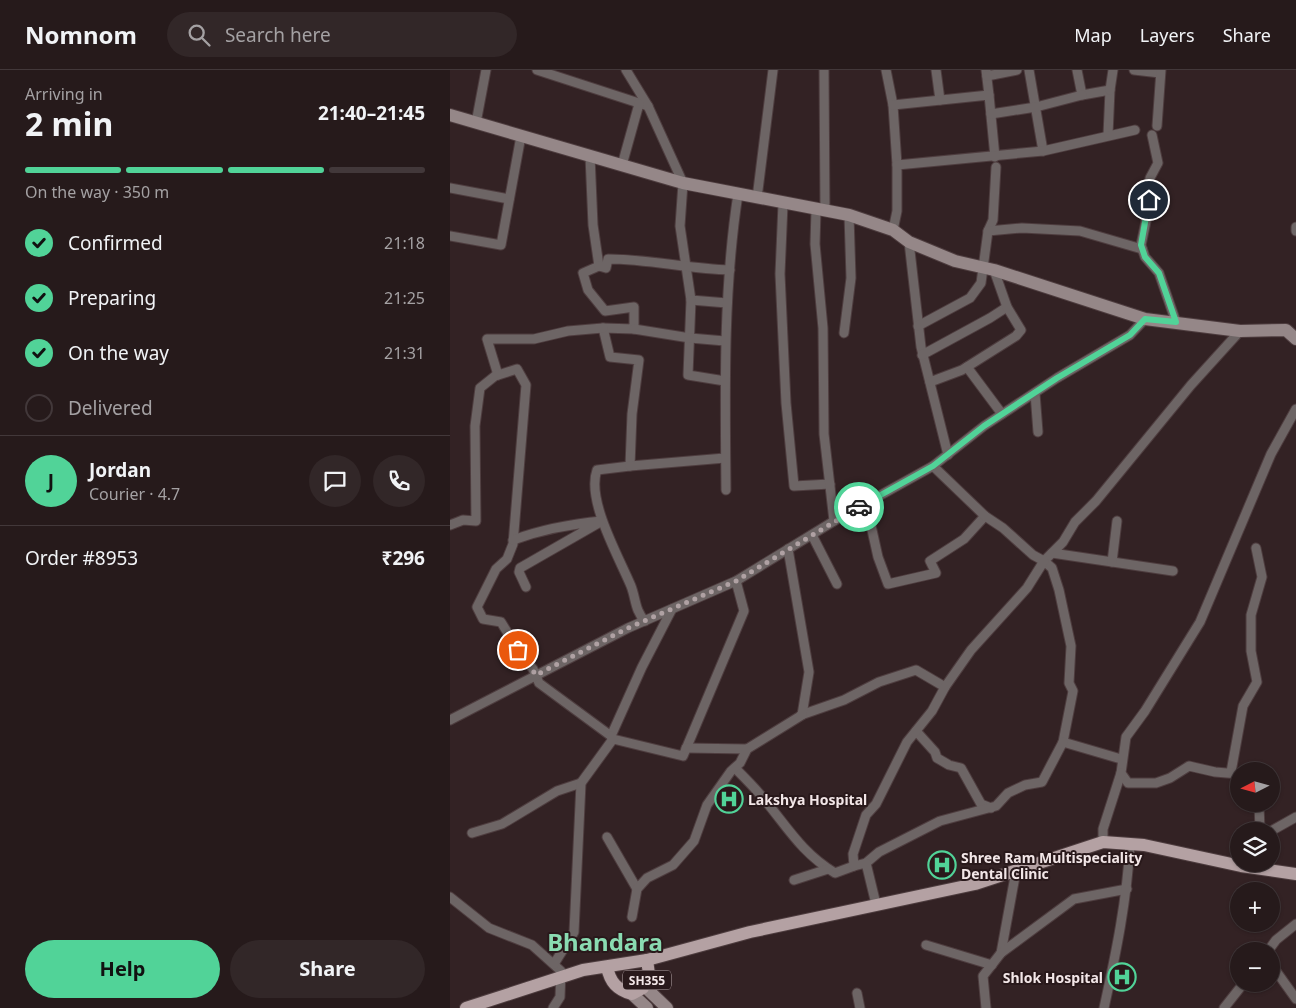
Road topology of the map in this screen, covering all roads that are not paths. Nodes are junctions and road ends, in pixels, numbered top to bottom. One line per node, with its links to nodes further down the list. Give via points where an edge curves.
1 (486, 70): 24 (street)
2 (537, 70): 19 (street)
3 (626, 70): 19 (street)
4 (773, 70): 39 (street)
5 (824, 70): 42 (street)
6 (886, 70): 20 (street)
7 (936, 70): 18 (street)
8 (1017, 70): 14 (street)
9 (1029, 70): 21 (street)
10 (1078, 70): 17 (street)
11 (1113, 70): 15 (street)
12 (1134, 70): 13 (street)
13 (1160, 71): 25 (street)
14 (986, 73): 16 (street)
15 (1110, 90): 17 (street); 27 (street)
16 (989, 95): 18 (street); 22 (street)
17 (1082, 95): 21 (street)
18 (940, 100): 20 (street)
19 (644, 105): 33 (street); 36 (street)
20 (893, 105): 34 (street)
21 (1036, 107): 22 (street); 30 (street)
22 (991, 114): 32 (street)
23 (450, 115): 24 (street)
24 (476, 123): 29 (street)
25 (1157, 126)
26 (1135, 130): 27 (street)
27 (1108, 135): 30 (street)
28 (1152, 135): 50 (street, via 1158,163 1150,178)
29 (521, 136): 31 (street); 40 (street)
30 (1043, 151): 32 (street)
31 (590, 156): 33 (street); 51 (street, via 592,225)
32 (995, 157): 34 (street)
33 (622, 165): 36 (street)
34 (897, 165): 45 (street, via 897,211)
35 (996, 167): 46 (street, via 993,220)
36 (684, 183): 38 (street); 52 (street, via 680,226)
37 (450, 188): 40 (street)
38 (738, 194): 39 (street); 54 (street, via 729,253)
39 (757, 198): 41 (street)
40 (509, 199): 48 (street, via 501,245)
41 (783, 204): 42 (street); 81 (street, via 780,274 786,403 794,486)
42 (821, 210): 43 (street); 81 (street, via 815,244 823,328 824,434)
43 (849, 215): 45 (street); 64 (street, via 851,278)
44 (1296, 227): 47 (street)
45 (893, 230): 49 (street)
46 (988, 231): 50 (street, via 1022,228 1080,231); 53 (street)
47 (1296, 231)
48 (450, 236)
49 (909, 242): 53 (street, via 955,260); 60 (street)
50 (1142, 249): 59 (street, via 1159,273)
51 (599, 266): 52 (street, via 606,268 608,259 627,259); 62 (street, via 583,273 588,290 605,311 634,307)
52 (687, 266): 54 (street, via 702,270); 55 (street)
53 (988, 268): 57 (street); 58 (street); 60 (street, via 970,298)
54 (730, 270): 56 (street)
55 (691, 300): 56 (street); 65 (street)
56 (727, 303): 67 (street)
57 (1007, 307): 68 (street); 69 (street, via 1021,330)
58 (1145, 319): 59 (street); 73 (street, via 1130,335)
59 (1176, 322): 63 (street)
60 (918, 326): 68 (street)
61 (603, 328): 62 (street); 70 (street, via 568,331 534,340 488,339); 79 (street, via 610,357 639,360)
62 (634, 329): 65 (street)
63 (1240, 331): 66 (street, via 1286,330); 93 (street)
64 (844, 333)
65 (690, 338): 67 (street); 71 (street, via 688,375)
66 (1296, 339)
67 (725, 341): 71 (street)
68 (922, 355): 72 (street)
69 (968, 366): 72 (street); 75 (street)
70 (498, 375): 88 (street, via 480,388 475,426 476,521 463,520); 90 (street, via 517,369 526,385)
71 (725, 381): 78 (street)
72 (930, 382): 77 (street)
73 (1034, 393): 75 (street); 76 (street)
74 (1296, 409): 111 (street, via 1272,454 1200,622 1126,738)
75 (1002, 414): 77 (street)
76 (1038, 432)
77 (948, 454): 80 (street)
78 (725, 458): 79 (street); 82 (street)
79 (630, 466): 85 (street, via 597,470 593,480)
80 (933, 466): 83 (street); 84 (street)
81 (830, 484): 86 (street)
82 (726, 490)
83 (866, 503): 84 (street, via 878,557 888,584 936,573 930,561 964,539); 86 (street)
84 (985, 516): 94 (street)
85 (602, 521): 90 (street, via 542,529); 99 (street, via 520,568); 101 (street, via 632,589 638,614)
86 (834, 521): 89 (street)
87 (1117, 521): 95 (street)
88 (450, 525)
89 (812, 534): 92 (street); 98 (street)
90 (513, 540): 102 (street, via 507,559 496,569 477,607 483,619 501,622)
91 (1256, 548): 112 (street, via 1262,577 1251,615 1250,651 1257,682 1243,706)
92 (788, 549): 97 (street); 104 (street, via 809,672)
93 (1052, 553): 94 (street); 95 (street)
94 (1044, 561): 103 (street, via 1027,588 971,650); 108 (street, via 1052,568 1059,590 1071,646 1069,683 1073,692)
95 (1112, 562): 96 (street)
96 (1173, 571)
97 (736, 581): 100 (street); 109 (street, via 744,611)
98 (837, 584)
99 (526, 587)
100 (672, 609): 101 (street); 107 (street, via 642,667)
101 (645, 621): 102 (street)
102 (536, 675): 105 (street); 107 (street, via 539,683)
103 (946, 687): 104 (street, via 916,670); 106 (street, via 932,712)
104 (801, 715): 110 (street)
105 (450, 720)
106 (916, 731): 117 (street, via 937,758 961,768 981,804); 126 (street, via 866,815 853,854)
107 (612, 738): 109 (street, via 683,756); 116 (street)
108 (1064, 742): 111 (street); 117 (street, via 1042,782 1008,792)
109 (686, 748): 110 (street)
110 (747, 750): 113 (street)
111 (1122, 759): 114 (street)
112 (1236, 762)
113 (735, 768): 127 (street, via 762,796 803,849); 132 (street, via 707,805 694,841 683,856 647,878)
114 (1121, 773): 115 (street, via 1128,783 1144,785 1170,778 1189,766); 122 (street, via 1103,829)
115 (1230, 773)
116 (581, 783): 120 (street, via 557,791 502,824); 142 (street, via 574,932)
117 (991, 808): 124 (street, via 940,821 879,852)
118 (1296, 817): 119 (street)
119 (1280, 826)
120 (472, 833)
121 (607, 837): 132 (street)
122 (1103, 842): 123 (main road, SH355); 128 (main road, SH355)
123 (1130, 844): 125 (main road, SH355, via 1144,844); 133 (street)
124 (866, 863): 126 (street); 135 (street)
125 (1230, 863)
126 (854, 866): 127 (street, via 835,873)
127 (828, 869): 131 (street)
128 (1016, 871): 135 (main road, SH355, via 975,884); 140 (street)
129 (1280, 871): 130 (main road, SH355)
130 (1296, 874)
131 (794, 880)
132 (637, 889): 136 (street)
133 (1127, 889): 140 (street, via 1074,899); 158 (street)
134 (450, 897): 142 (street, via 489,928 532,945)
135 (876, 904): 141 (main road, SH355, via 750,932)
136 (632, 917)
137 (1296, 924): 138 (street)
138 (1275, 942)
139 (926, 945): 143 (street)
140 (1001, 953): 143 (street)
141 (647, 960): 144 (main road, SH355); 147 (main road, SH355, via 649,974)
142 (554, 964): 145 (street, via 561,971)
143 (992, 965): 157 (street, via 983,976)
144 (607, 967): 145 (main road, SH355); 150 (main road, SH355, via 610,980 622,992)
145 (561, 977): 152 (main road, SH355); 153 (street, via 560,997)
146 (1280, 977): 151 (street)
147 (644, 986): 150 (main road, SH355); 155 (street)
148 (1237, 992): 159 (street)
149 (857, 993): 156 (street)
150 (632, 994): 154 (street)
151 (1296, 999)
152 (466, 1008)
153 (553, 1008)
154 (647, 1008)
155 (667, 1008)
156 (860, 1008)
157 (986, 1008)
158 (1104, 1008)
159 (1224, 1008)

